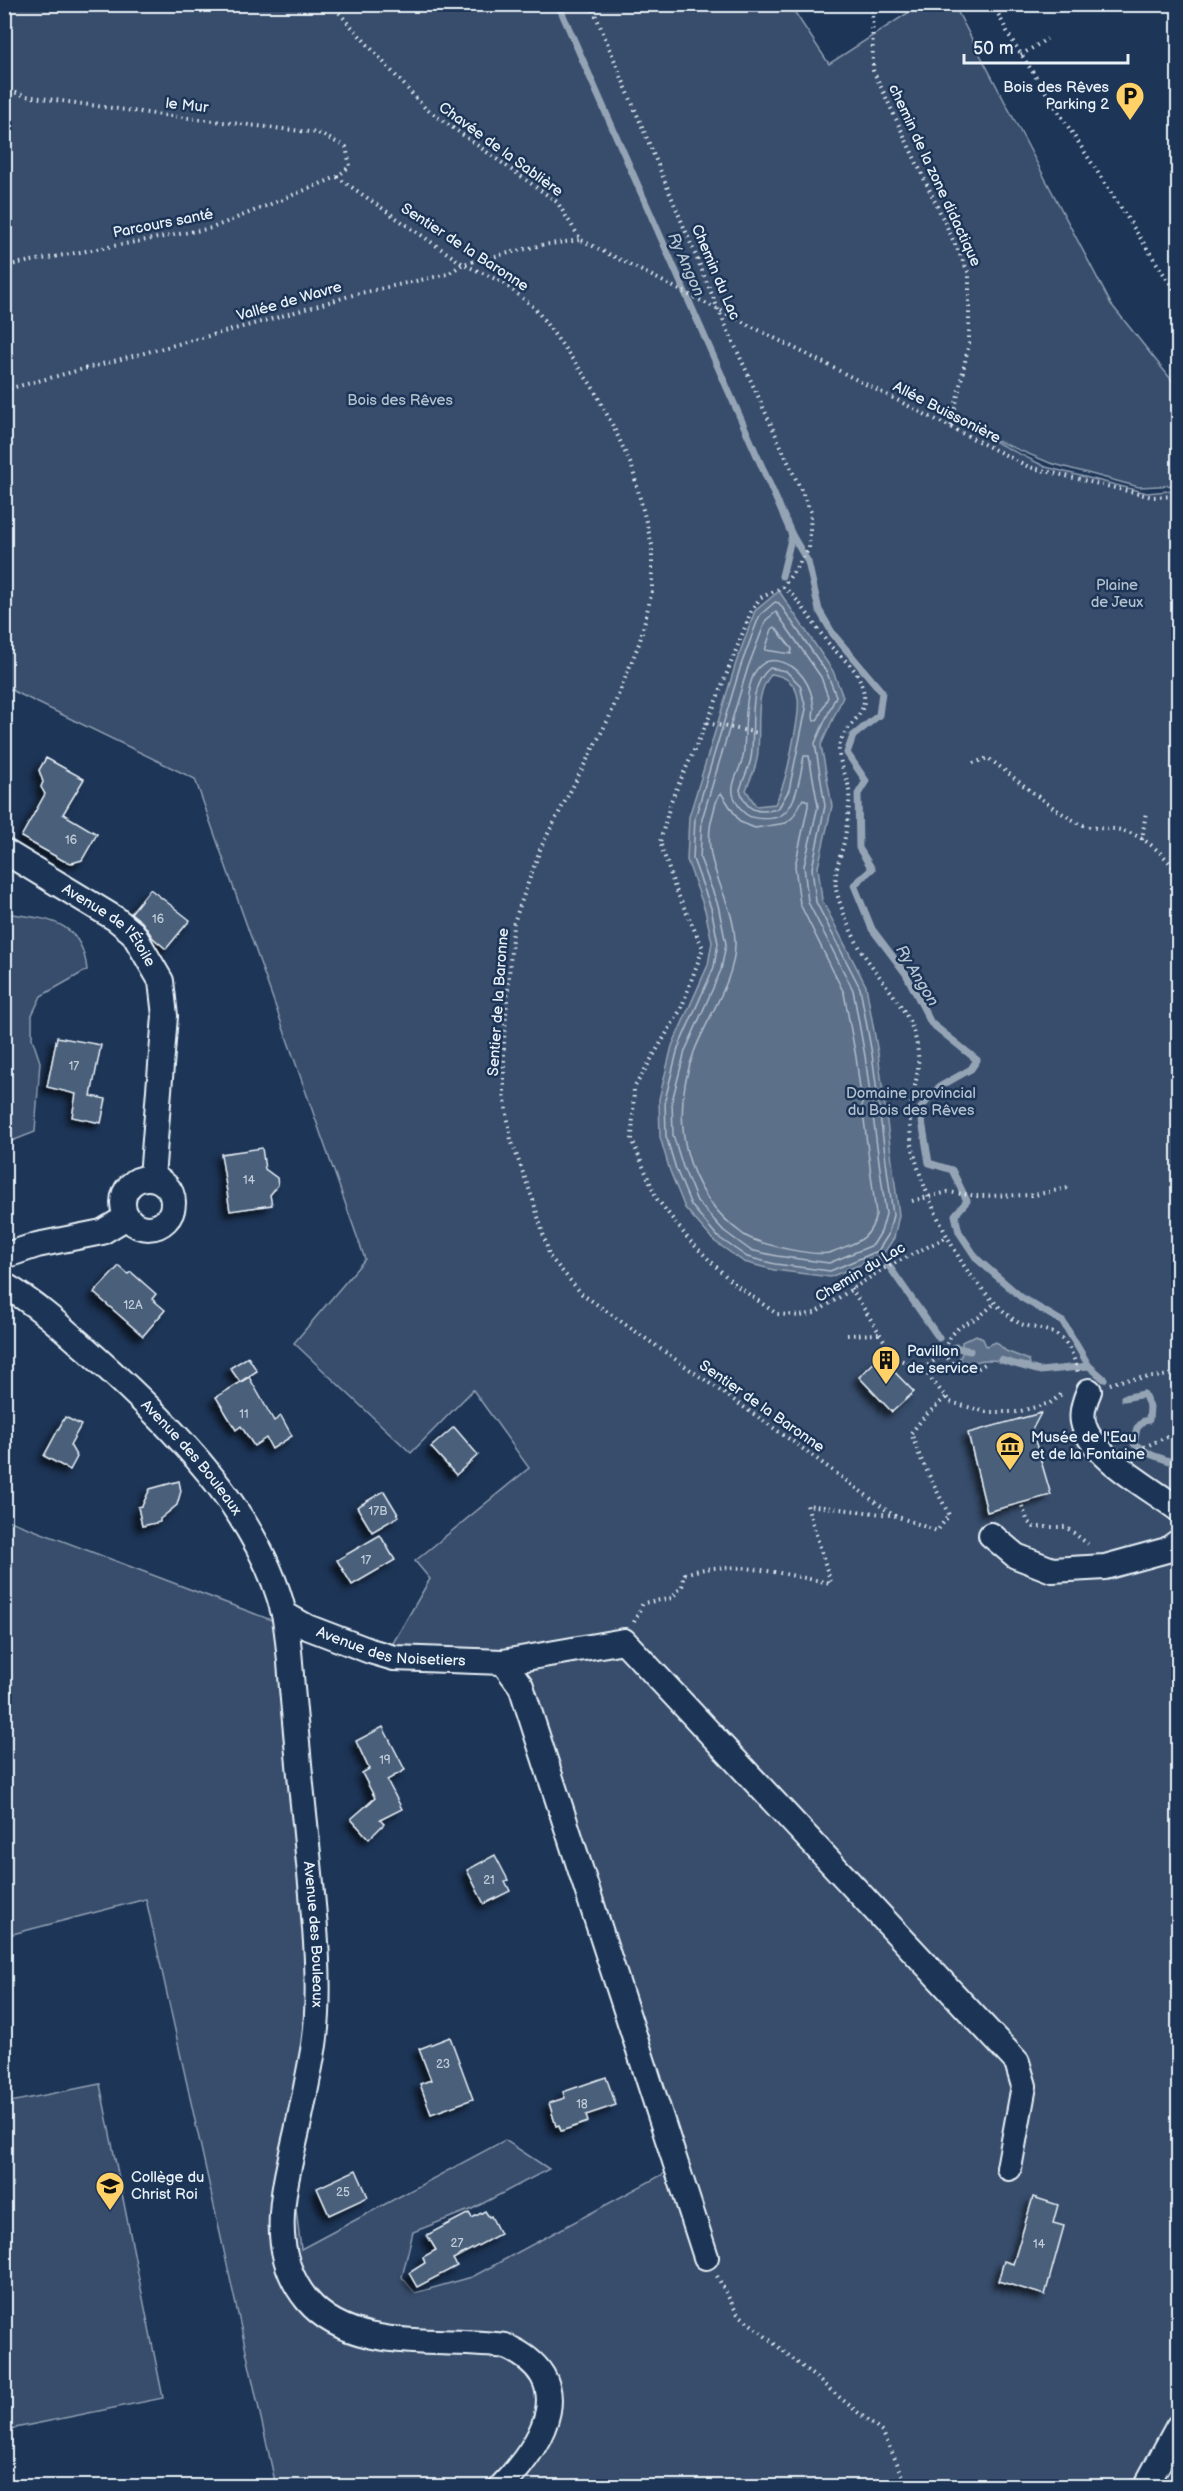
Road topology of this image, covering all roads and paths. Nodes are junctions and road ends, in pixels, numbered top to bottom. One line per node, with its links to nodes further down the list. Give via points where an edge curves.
1 (331, 4): 10 (path, Chavée de la Sablière, via 425,108 557,202)
2 (591, 4): 14 (path, Chemin du Lac)
3 (872, 4): 16 (path, chemin de la zone didactique, via 873,70 969,274 969,343)
4 (993, 4): 6 (path)
5 (1047, 39): 6 (path)
6 (1022, 55): 13 (path)
7 (4, 89): 8 (path, le Mur, via 26,96 154,114 318,133 346,147)
8 (350, 166): 9 (path, Parcours santé)
9 (337, 177): 11 (path, Sentier de la Baronne); 12 (path, Parcours santé, via 212,228)
10 (581, 240): 11 (path, Vallée de Wavre); 14 (path, Allée Buissonière)
11 (463, 264): 15 (path, Vallée de Wavre, via 448,274 356,294); 49 (path, Sentier de la Baronne, via 502,282 535,308 564,344 592,386 632,467 652,545 652,591 640,641 609,718 541,847 513,926 504,1094 511,1140 550,1257 582,1294)
12 (4, 266)
13 (1179, 296)
14 (717, 309): 16 (path, Allée Buissonière); 18 (path, Chemin du Lac, via 811,512 809,549)
15 (4, 390)
16 (951, 427): 17 (path, Allée Buissonière, via 1029,467 1152,497)
17 (1179, 496)
18 (783, 587): 19 (path, Chemin du Lac, via 760,598 751,612); 28 (path, via 793,594 828,643 859,677 865,700 859,715 842,736 838,751 850,800 835,877 837,896 859,947 913,1031 919,1077 910,1110 912,1146)
19 (707, 723): 20 (path); 34 (path, Chemin du Lac, via 671,801 660,842 675,888 703,948 681,1009 634,1088 632,1140 657,1199 690,1241 733,1283 777,1314 800,1316 815,1312)
20 (758, 733)
21 (973, 764): 23 (path, via 988,758 1076,822 1097,829 1118,829)
22 (1146, 811): 23 (path)
23 (1142, 840): 25 (path, via 1163,853)
24 (4, 851): 26 (street, Avenue de l'Étoile, via 133,933 161,981 165,1016)
25 (1179, 873)
26 (152, 1177): 30 (street, via 137,1180 126,1189 123,1203); 30 (street, via 167,1185 174,1200 170,1217 158,1227 141,1227)
27 (1068, 1188): 28 (path, via 1034,1195 948,1192)
28 (930, 1197): 29 (path); 31 (path)
29 (912, 1201)
30 (127, 1217): 32 (street, via 102,1232)
31 (947, 1237): 34 (path, Chemin du Lac); 35 (path, via 963,1266)
32 (4, 1256)
33 (4, 1285): 53 (street, Avenue des Bouleaux, via 63,1328 142,1399 200,1462 222,1489 256,1547)
34 (851, 1288): 36 (path)
35 (995, 1303): 38 (path, via 959,1328); 39 (path, via 1020,1324 1050,1331 1067,1343)
36 (880, 1334): 37 (path); 41 (path, via 895,1358)
37 (847, 1335)
38 (943, 1354): 40 (path, via 959,1368 972,1372); 41 (path)
39 (1076, 1361)
40 (985, 1364)
41 (923, 1369): 44 (path)
42 (1179, 1373): 43 (path, via 1122,1379)
43 (1077, 1391): 44 (path, via 1017,1412 986,1412 950,1402); 48 (street, via 1084,1404 1082,1421 1088,1438 1112,1461)
44 (946, 1397): 49 (path, Sentier de la Baronne, via 911,1434 949,1515 937,1531)
45 (1179, 1434): 46 (path)
46 (1135, 1451)
47 (1022, 1506): 52 (path, via 1034,1527 1066,1527 1085,1544)
48 (1179, 1509)
49 (893, 1515): 54 (path, via 807,1505 831,1583 751,1569 702,1568 685,1574 682,1586 672,1598 643,1603)
50 (991, 1535): 51 (street, via 1016,1556 1052,1570 1105,1567 1167,1550)
51 (1179, 1542)
52 (1096, 1546)
53 (284, 1614): 55 (street, Avenue des Noisetiers, via 307,1627 394,1658); 59 (street, Avenue des Bouleaux, via 316,1989 314,2045 283,2193 281,2234 285,2254 305,2297 319,2313 339,2325 361,2334 505,2346 535,2364 549,2392 546,2420 530,2453)
54 (624, 1641): 55 (street, Avenue des Noisetiers); 56 (street, via 1017,2062 1024,2086)
55 (503, 1662): 57 (street, via 521,1686)
56 (1009, 2168)
57 (706, 2258): 60 (path, via 737,2313 883,2433 903,2476)
58 (1179, 2427): 61 (street)
59 (502, 2487)
60 (902, 2487)
61 (1146, 2487)

